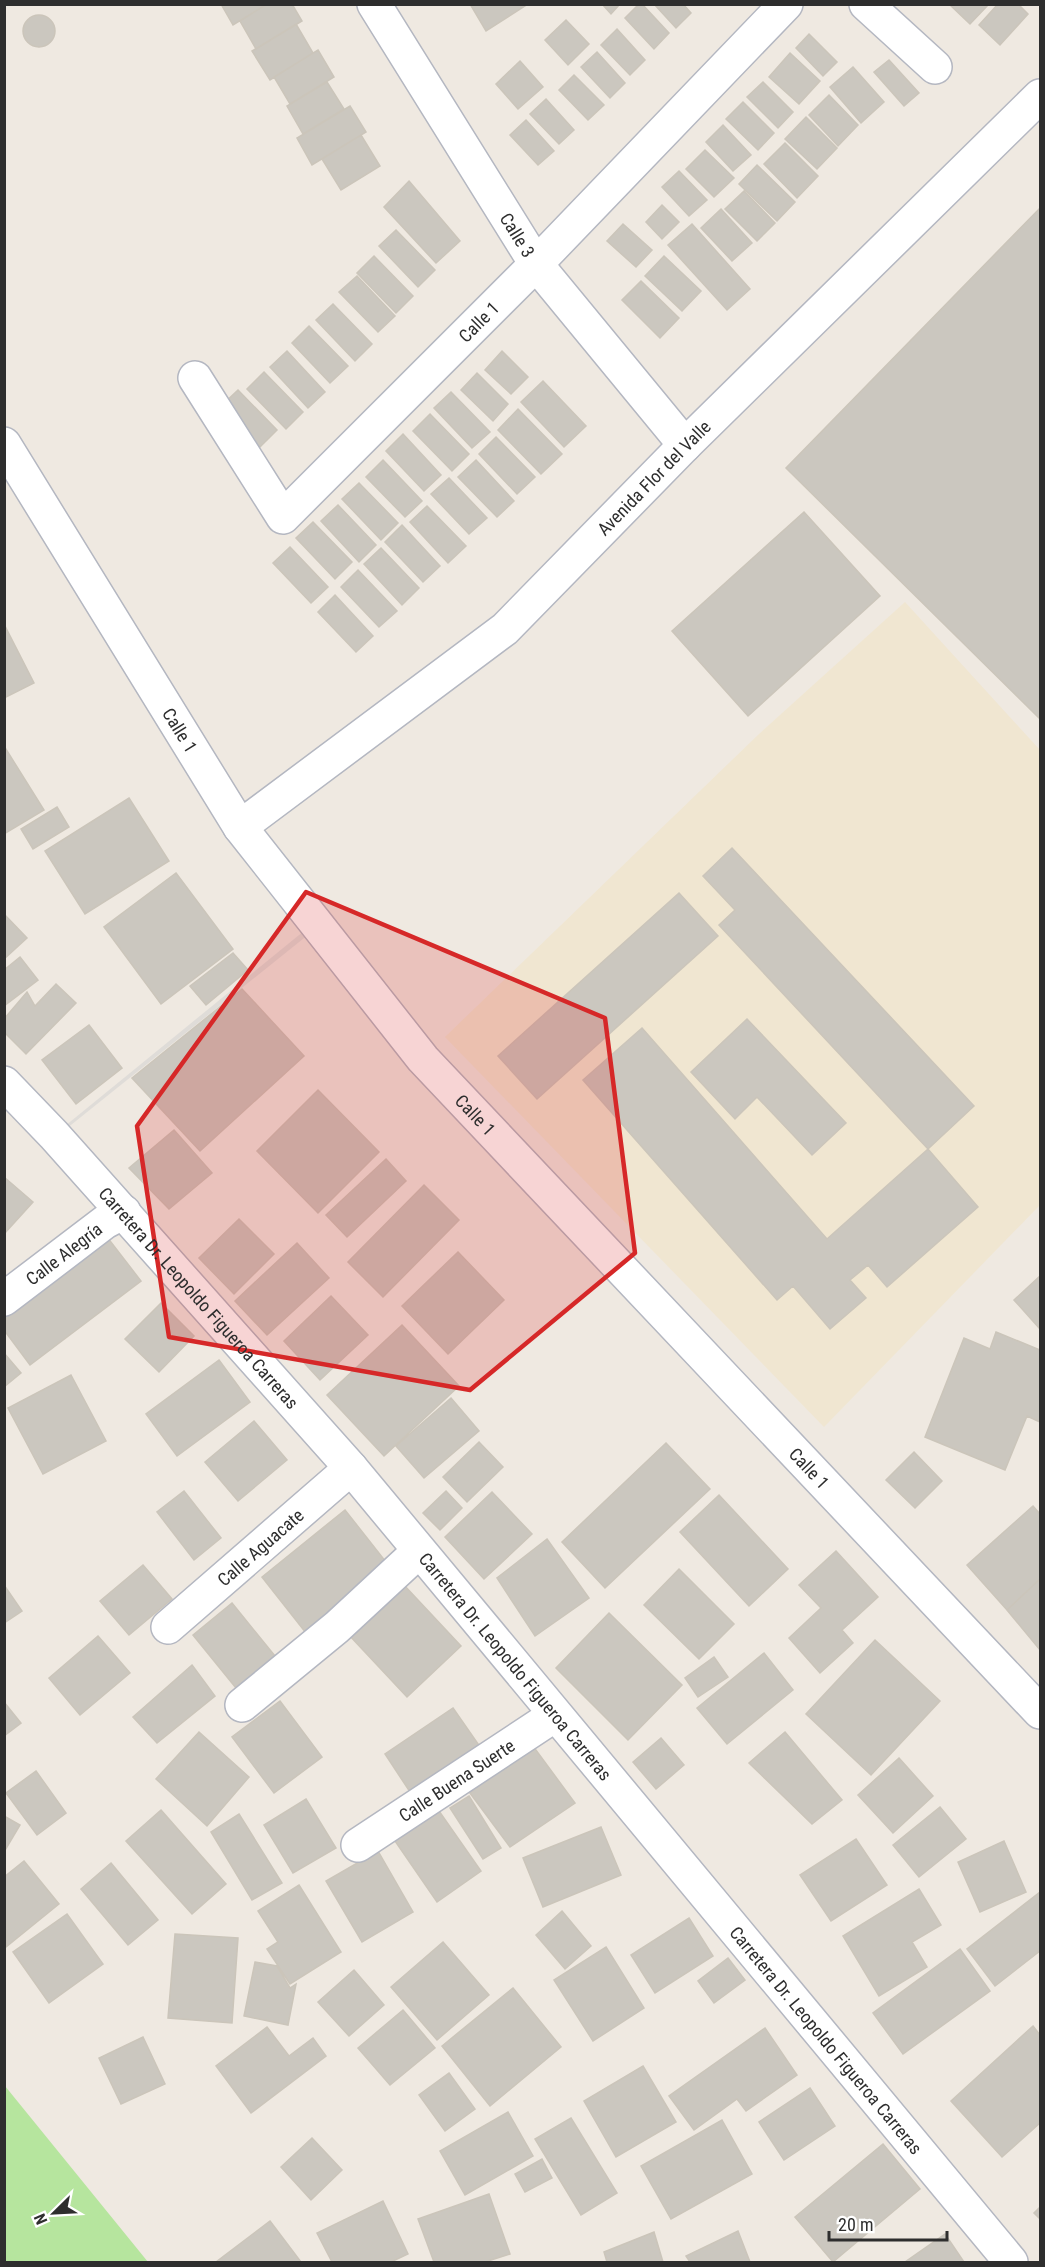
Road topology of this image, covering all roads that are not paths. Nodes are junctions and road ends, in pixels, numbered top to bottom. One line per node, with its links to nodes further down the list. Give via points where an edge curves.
1 (374, 4): 6 (street, Calle 3)
2 (786, 4): 6 (street, Calle 1)
3 (866, 4): 4 (street)
4 (935, 67)
5 (1041, 96): 9 (street, Avenida Flor del Valle)
6 (536, 264): 7 (street, Calle 1, via 283,517); 9 (street, Calle 3)
7 (195, 378)
8 (4, 444): 10 (street, Calle 1)
9 (685, 445): 10 (street, Avenida Flor del Valle, via 505,629)
10 (240, 826): 18 (street, Calle 1, via 423,1059)
11 (4, 1083): 12 (street, Carretera Dr. Leopoldo Figueroa Carreras)
12 (124, 1212): 13 (street, Calle Alegría, via 105,1222); 14 (street, Carretera Dr. Leopoldo Figueroa Carreras)
13 (4, 1299)
14 (351, 1468): 15 (street, Carretera Dr. Leopoldo Figueroa Carreras); 16 (street, Calle Aguacate)
15 (419, 1551): 17 (street, via 337,1627); 19 (street, Carretera Dr. Leopoldo Figueroa Carreras)
16 (168, 1627)
17 (242, 1705)
18 (1041, 1712)
19 (555, 1715): 20 (street, Calle Buena Suerte); 21 (street, Carretera Dr. Leopoldo Figueroa Carreras)
20 (358, 1845)
21 (1011, 2262)

